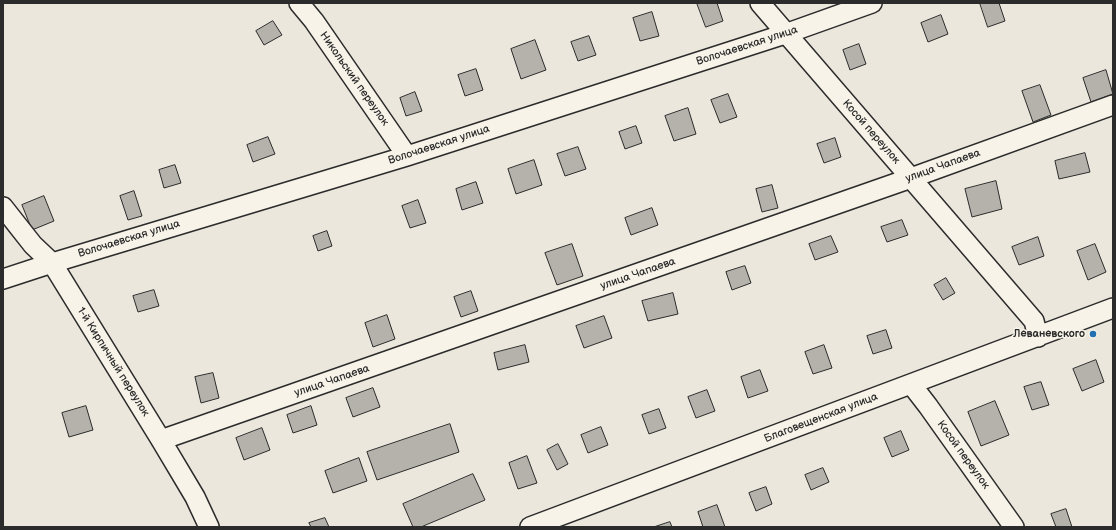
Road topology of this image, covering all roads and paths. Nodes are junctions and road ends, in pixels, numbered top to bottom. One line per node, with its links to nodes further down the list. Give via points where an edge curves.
1 (299, 3): 6 (street, Никольский переулок)
2 (760, 3): 4 (street, Косой переулок)
3 (872, 3): 4 (street, Волочаевская улица)
4 (786, 34): 6 (street, Волочаевская улица); 7 (street, Косой переулок)
5 (1113, 105): 7 (street, улица Чапаева)
6 (407, 156): 9 (street, Волочаевская улица)
7 (911, 178): 12 (street, Косой переулок, via 1034,321); 14 (street, улица Чапаева)
8 (3, 206): 9 (street, 1-й Кирпичный переулок, via 33,245)
9 (52, 263): 10 (street, Волочаевская улица); 14 (street, 1-й Кирпичный переулок)
10 (3, 279)
11 (1113, 308): 12 (street, Благовещенская улица)
12 (1038, 337): 13 (street, Благовещенская улица)
13 (911, 384): 16 (street, Благовещенская улица); 17 (street, Косой переулок)
14 (161, 440): 15 (street, 1-й Кирпичный переулок, via 195,497)
15 (209, 527)
16 (530, 527)
17 (1014, 527)

